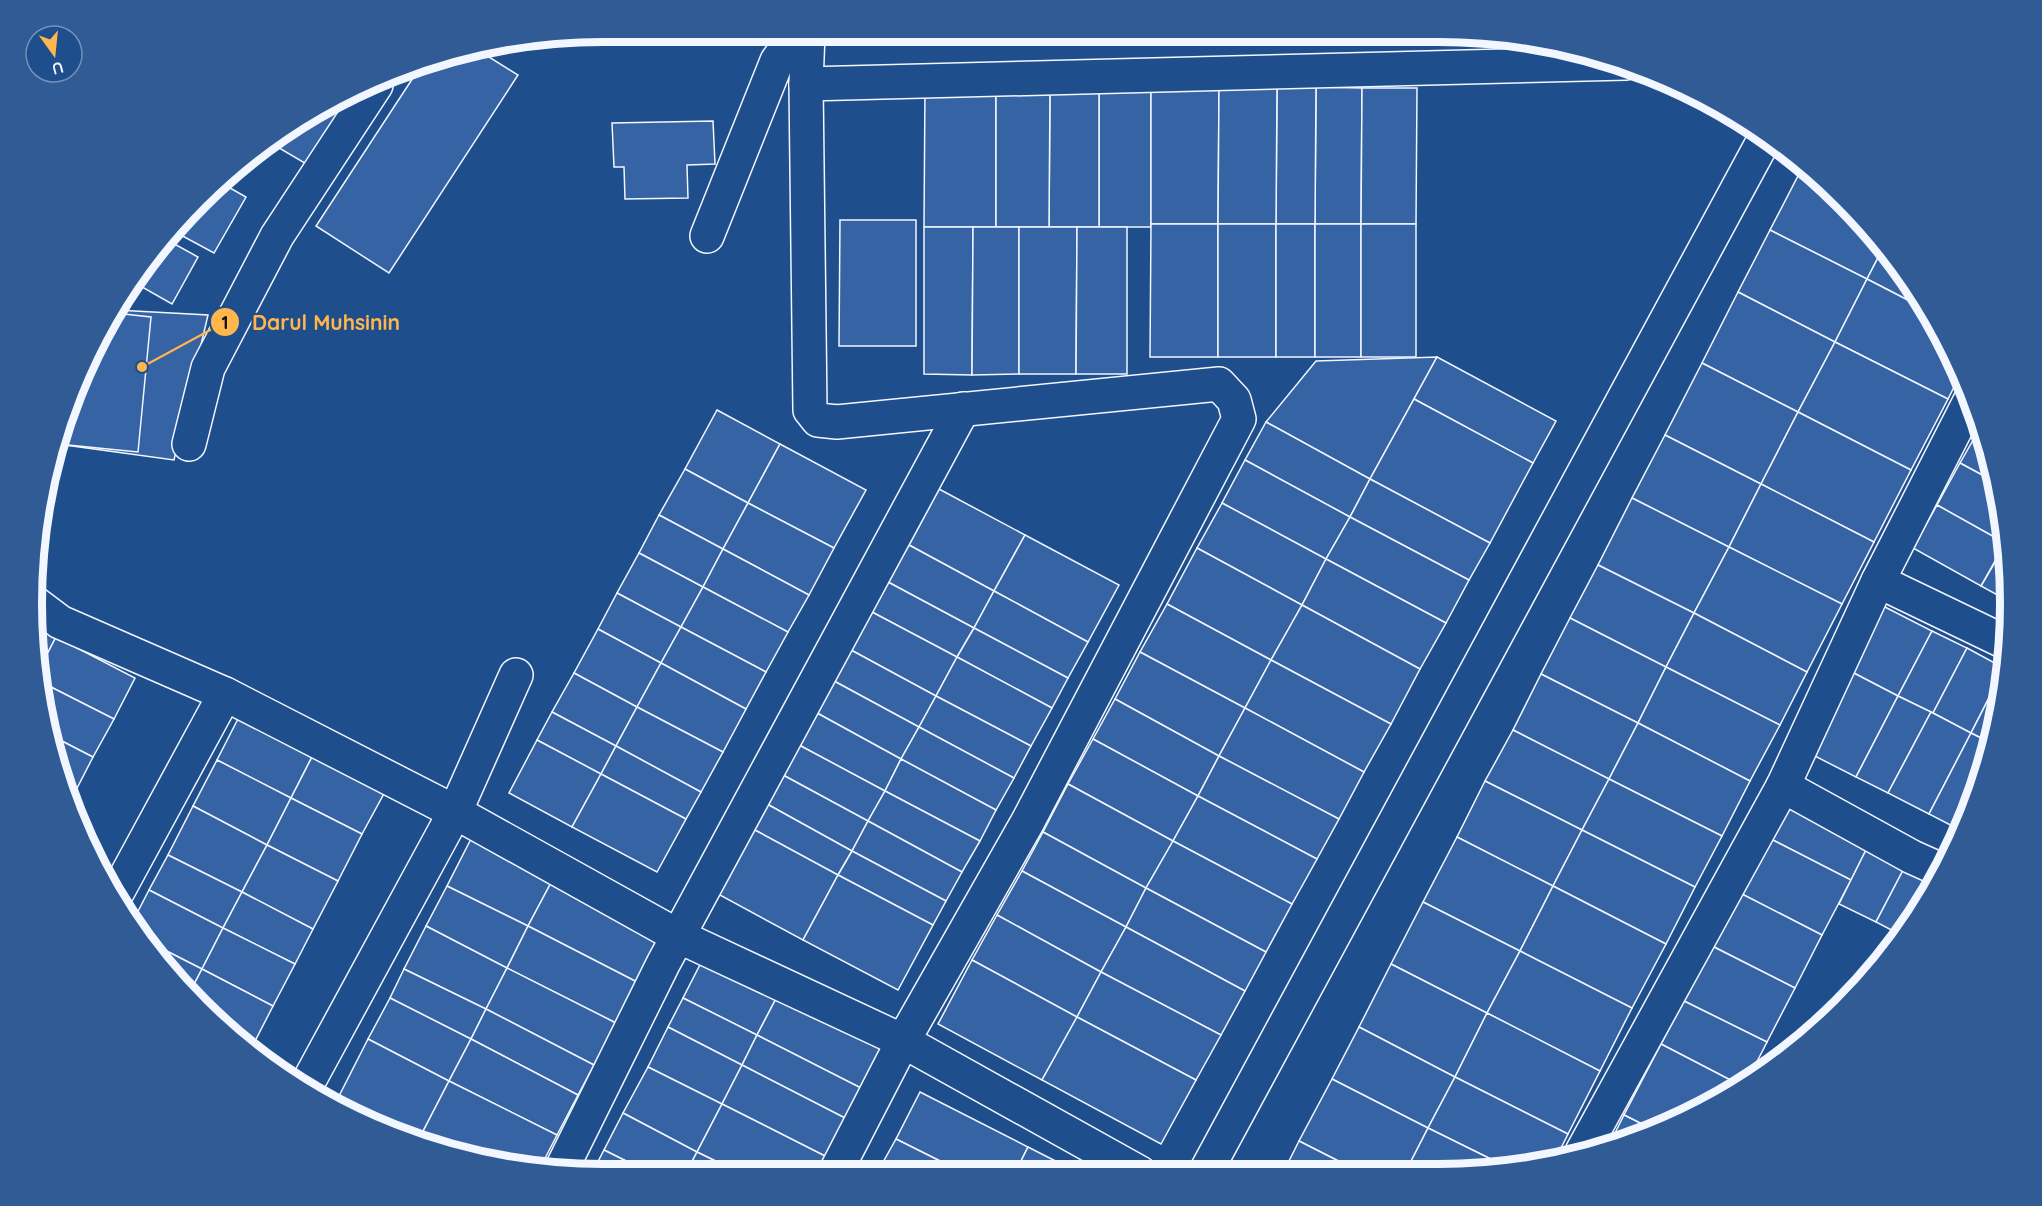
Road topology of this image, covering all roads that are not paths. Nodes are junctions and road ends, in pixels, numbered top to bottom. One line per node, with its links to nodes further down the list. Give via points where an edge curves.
1 (791, 42): 7 (street, via 777,61)
2 (808, 42): 4 (street)
3 (1593, 64): 4 (street)
4 (806, 84): 8 (street, via 810,410 818,420 837,422)
5 (371, 93): 10 (street, via 277,236 208,368)
6 (1761, 144): 27 (street)
7 (707, 236)
8 (963, 409): 20 (street); 21 (street, via 1219,384 1234,400 1239,418 1027,824)
9 (1965, 410): 11 (street)
10 (189, 444)
11 (1878, 581): 13 (street); 16 (street)
12 (42, 609): 15 (street, via 60,622)
13 (1999, 639)
14 (516, 675): 17 (street)
15 (225, 694): 17 (street); 19 (street)
16 (1783, 786): 18 (street); 23 (street)
17 (455, 812): 20 (street); 22 (street)
18 (1934, 867)
19 (120, 888)
20 (678, 936): 21 (street); 24 (street)
21 (903, 1041): 25 (street); 26 (street)
22 (309, 1081)
23 (1586, 1144)
24 (565, 1163)
25 (840, 1164)
26 (1124, 1164)
27 (1210, 1164)

